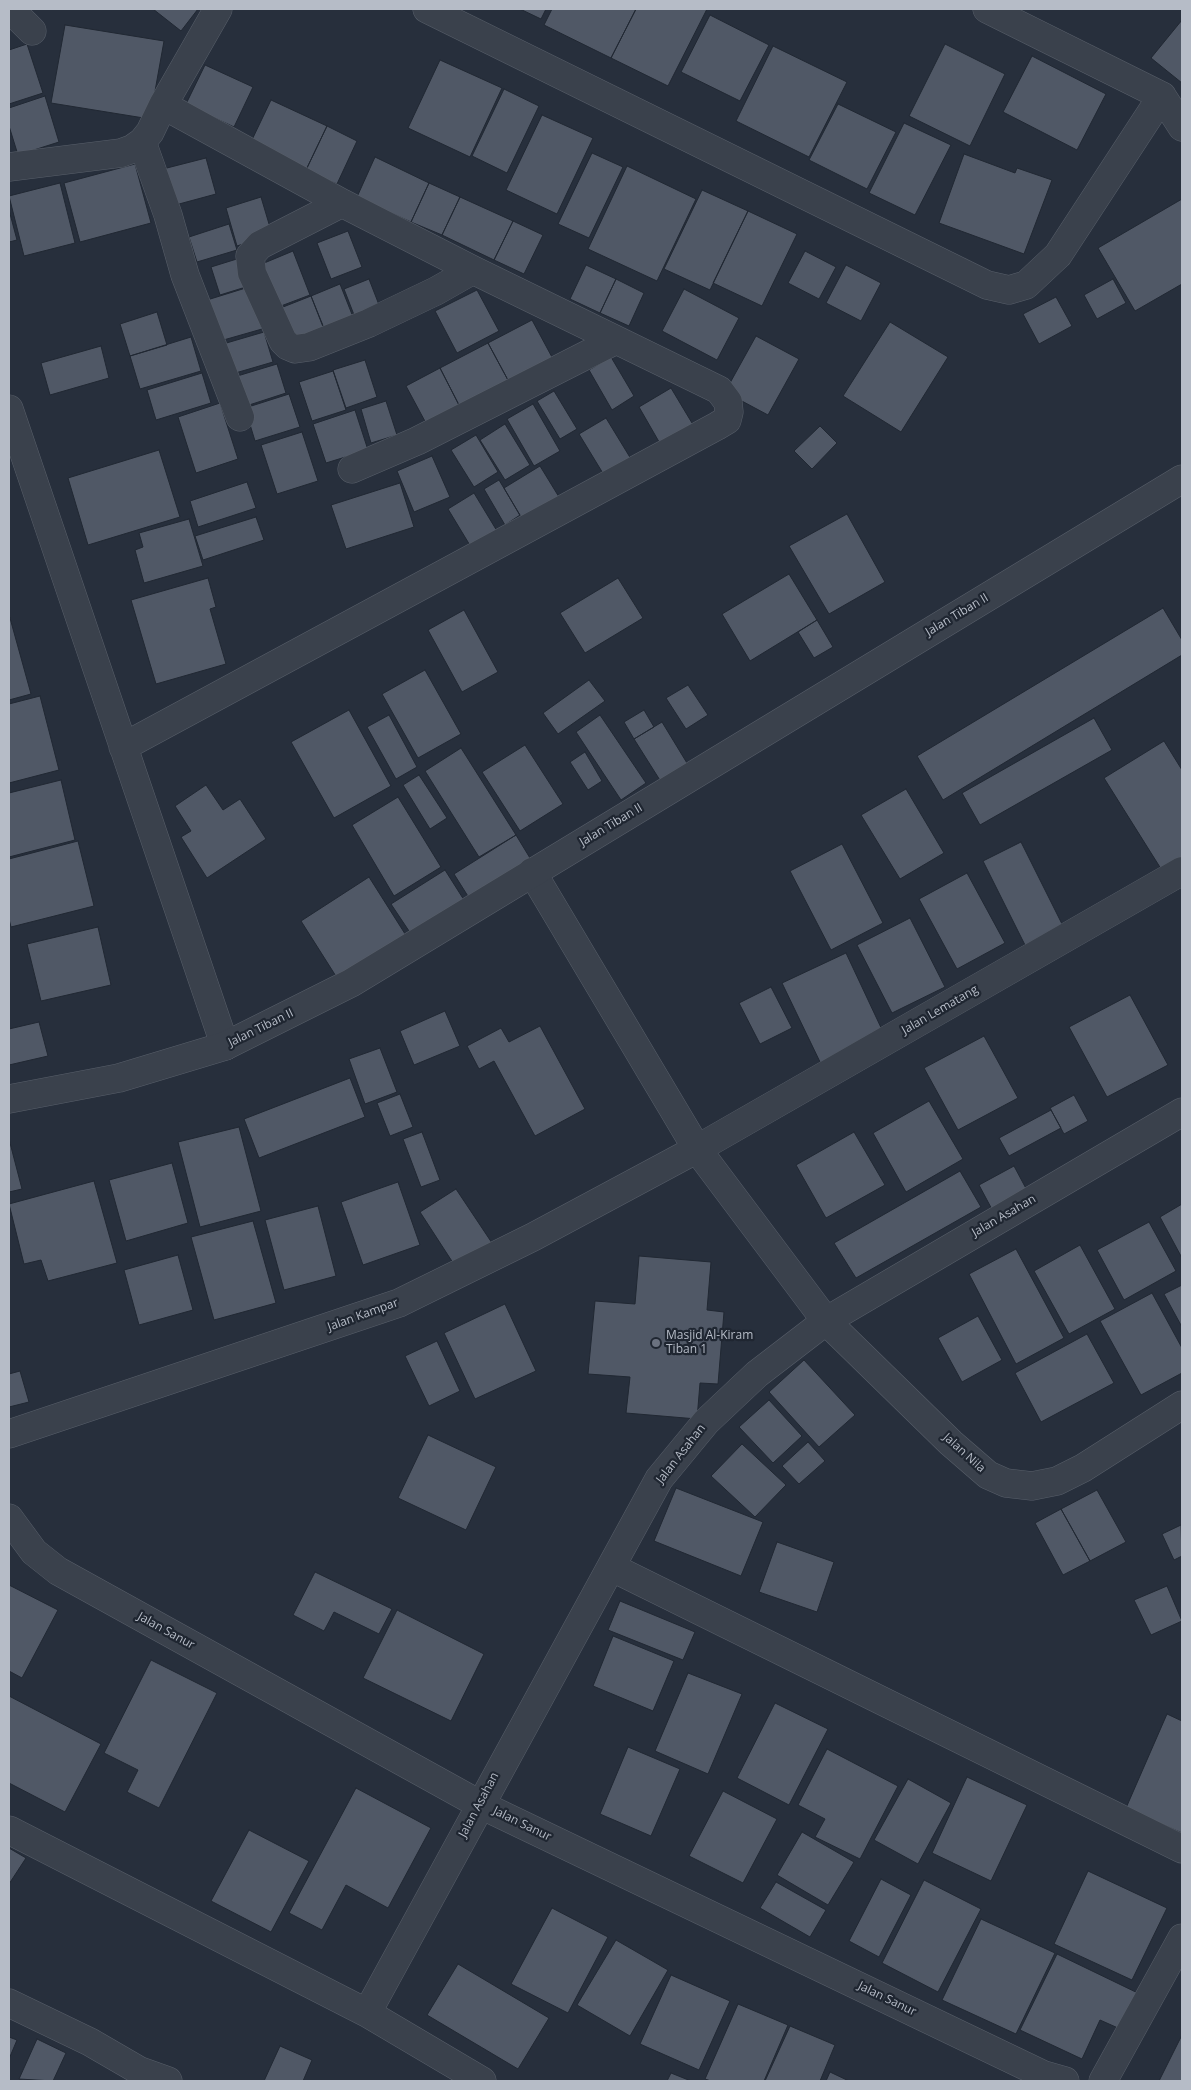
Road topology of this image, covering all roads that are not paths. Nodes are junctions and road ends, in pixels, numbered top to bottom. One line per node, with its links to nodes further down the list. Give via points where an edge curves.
1 (10, 9): 5 (street)
2 (218, 9): 7 (street)
3 (427, 9): 6 (street, via 987,285 1008,290 1026,286 1058,255)
4 (987, 9): 6 (street)
5 (32, 31)
6 (1162, 96): 8 (street)
7 (163, 105): 9 (street); 11 (street)
8 (1182, 126)
9 (142, 142): 10 (street, via 121,153); 15 (street, via 185,275)
10 (9, 167)
11 (342, 202): 12 (street); 12 (street, via 260,245 250,256 252,273 288,346 295,349 309,347 369,323)
12 (473, 270): 13 (street)
13 (614, 341): 16 (street, via 417,441); 18 (street, via 718,390 728,402 726,420)
14 (9, 409): 18 (street)
15 (240, 418)
16 (352, 469)
17 (1182, 480): 20 (street, Jalan Tiban II)
18 (123, 747): 21 (street)
19 (1182, 871): 24 (street, Jalan Lematang)
20 (532, 872): 21 (street, Jalan Tiban II, via 351,983); 24 (street, Jalan Nila)
21 (225, 1046): 22 (street, Jalan Tiban II, via 119,1078)
22 (9, 1099)
23 (1182, 1112): 25 (street, Jalan Asahan)
24 (697, 1149): 25 (street, Jalan Nila); 27 (street, Jalan Kampar, via 533,1237 399,1303)
25 (826, 1321): 26 (street, Jalan Nila, via 951,1443 988,1475 1006,1483 1032,1486 1057,1481); 29 (street, Jalan Asahan, via 757,1374 706,1422 659,1479)
26 (1182, 1405)
27 (9, 1434)
28 (9, 1518): 30 (street, Jalan Sanur, via 34,1552 58,1571)
29 (611, 1567): 30 (street, Jalan Asahan); 32 (street)
30 (479, 1804): 35 (street, Jalan Asahan); 36 (street, Jalan Sanur)
31 (9, 1830): 35 (street)
32 (1182, 1849)
33 (1182, 1938): 39 (street)
34 (9, 2003): 37 (street, via 90,2042 140,2071)
35 (367, 2013): 38 (street)
36 (1050, 2079)
37 (168, 2081)
38 (482, 2081)
39 (1103, 2081)

